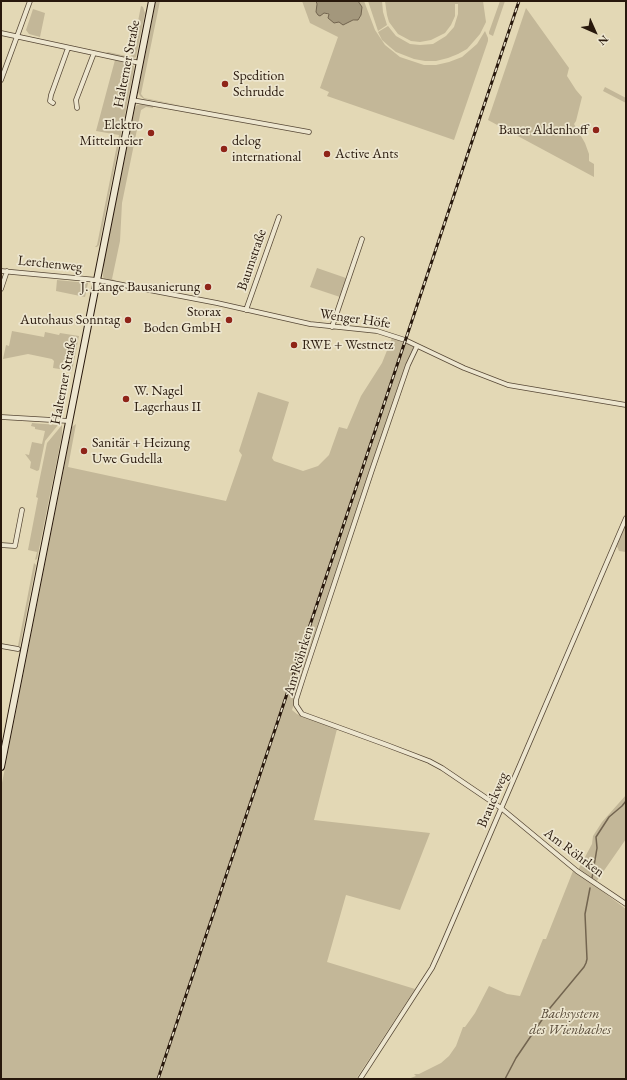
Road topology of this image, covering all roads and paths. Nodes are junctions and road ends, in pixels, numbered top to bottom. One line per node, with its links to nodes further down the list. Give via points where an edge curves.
1 (30, 1): 4 (street)
2 (152, 1): 7 (main road, Halterner Straße)
3 (1, 33): 4 (street)
4 (17, 37): 5 (street); 8 (street)
5 (68, 48): 6 (street); 10 (street, via 51,95)
6 (94, 54): 7 (street); 11 (street, via 76,100)
7 (140, 63): 9 (main road, Halterner Straße)
8 (1, 80)
9 (132, 100): 12 (street); 17 (main road, Halterner Straße)
10 (52, 104)
11 (78, 108)
12 (309, 132)
13 (279, 217): 19 (street, Baumstraße)
14 (362, 239): 20 (street)
15 (1, 271): 16 (street, Lerchenweg)
16 (7, 271): 17 (street, Lerchenweg); 18 (street)
17 (97, 280): 19 (street, Wenger Höfe); 24 (main road, Halterner Straße)
18 (1, 289)
19 (246, 310): 20 (street, Wenger Höfe)
20 (332, 327): 21 (street, Wenger Höfe, via 377,331)
21 (417, 346): 22 (street, Wenger Höfe, via 508,385); 31 (street, Am Röhrken, via 372,470 296,705 302,714 435,764)
22 (626, 405)
23 (1, 417): 24 (street)
24 (69, 421): 30 (main road, Halterner Straße)
25 (22, 510): 27 (street, via 15,546)
26 (626, 518): 31 (street, Brauckweg)
27 (1, 545)
28 (1, 646): 29 (street)
29 (18, 649)
30 (1, 767)
31 (501, 808): 32 (street, Am Röhrken, via 577,871); 33 (street, Brauckweg, via 432,968)
32 (626, 904)
33 (360, 1079)

